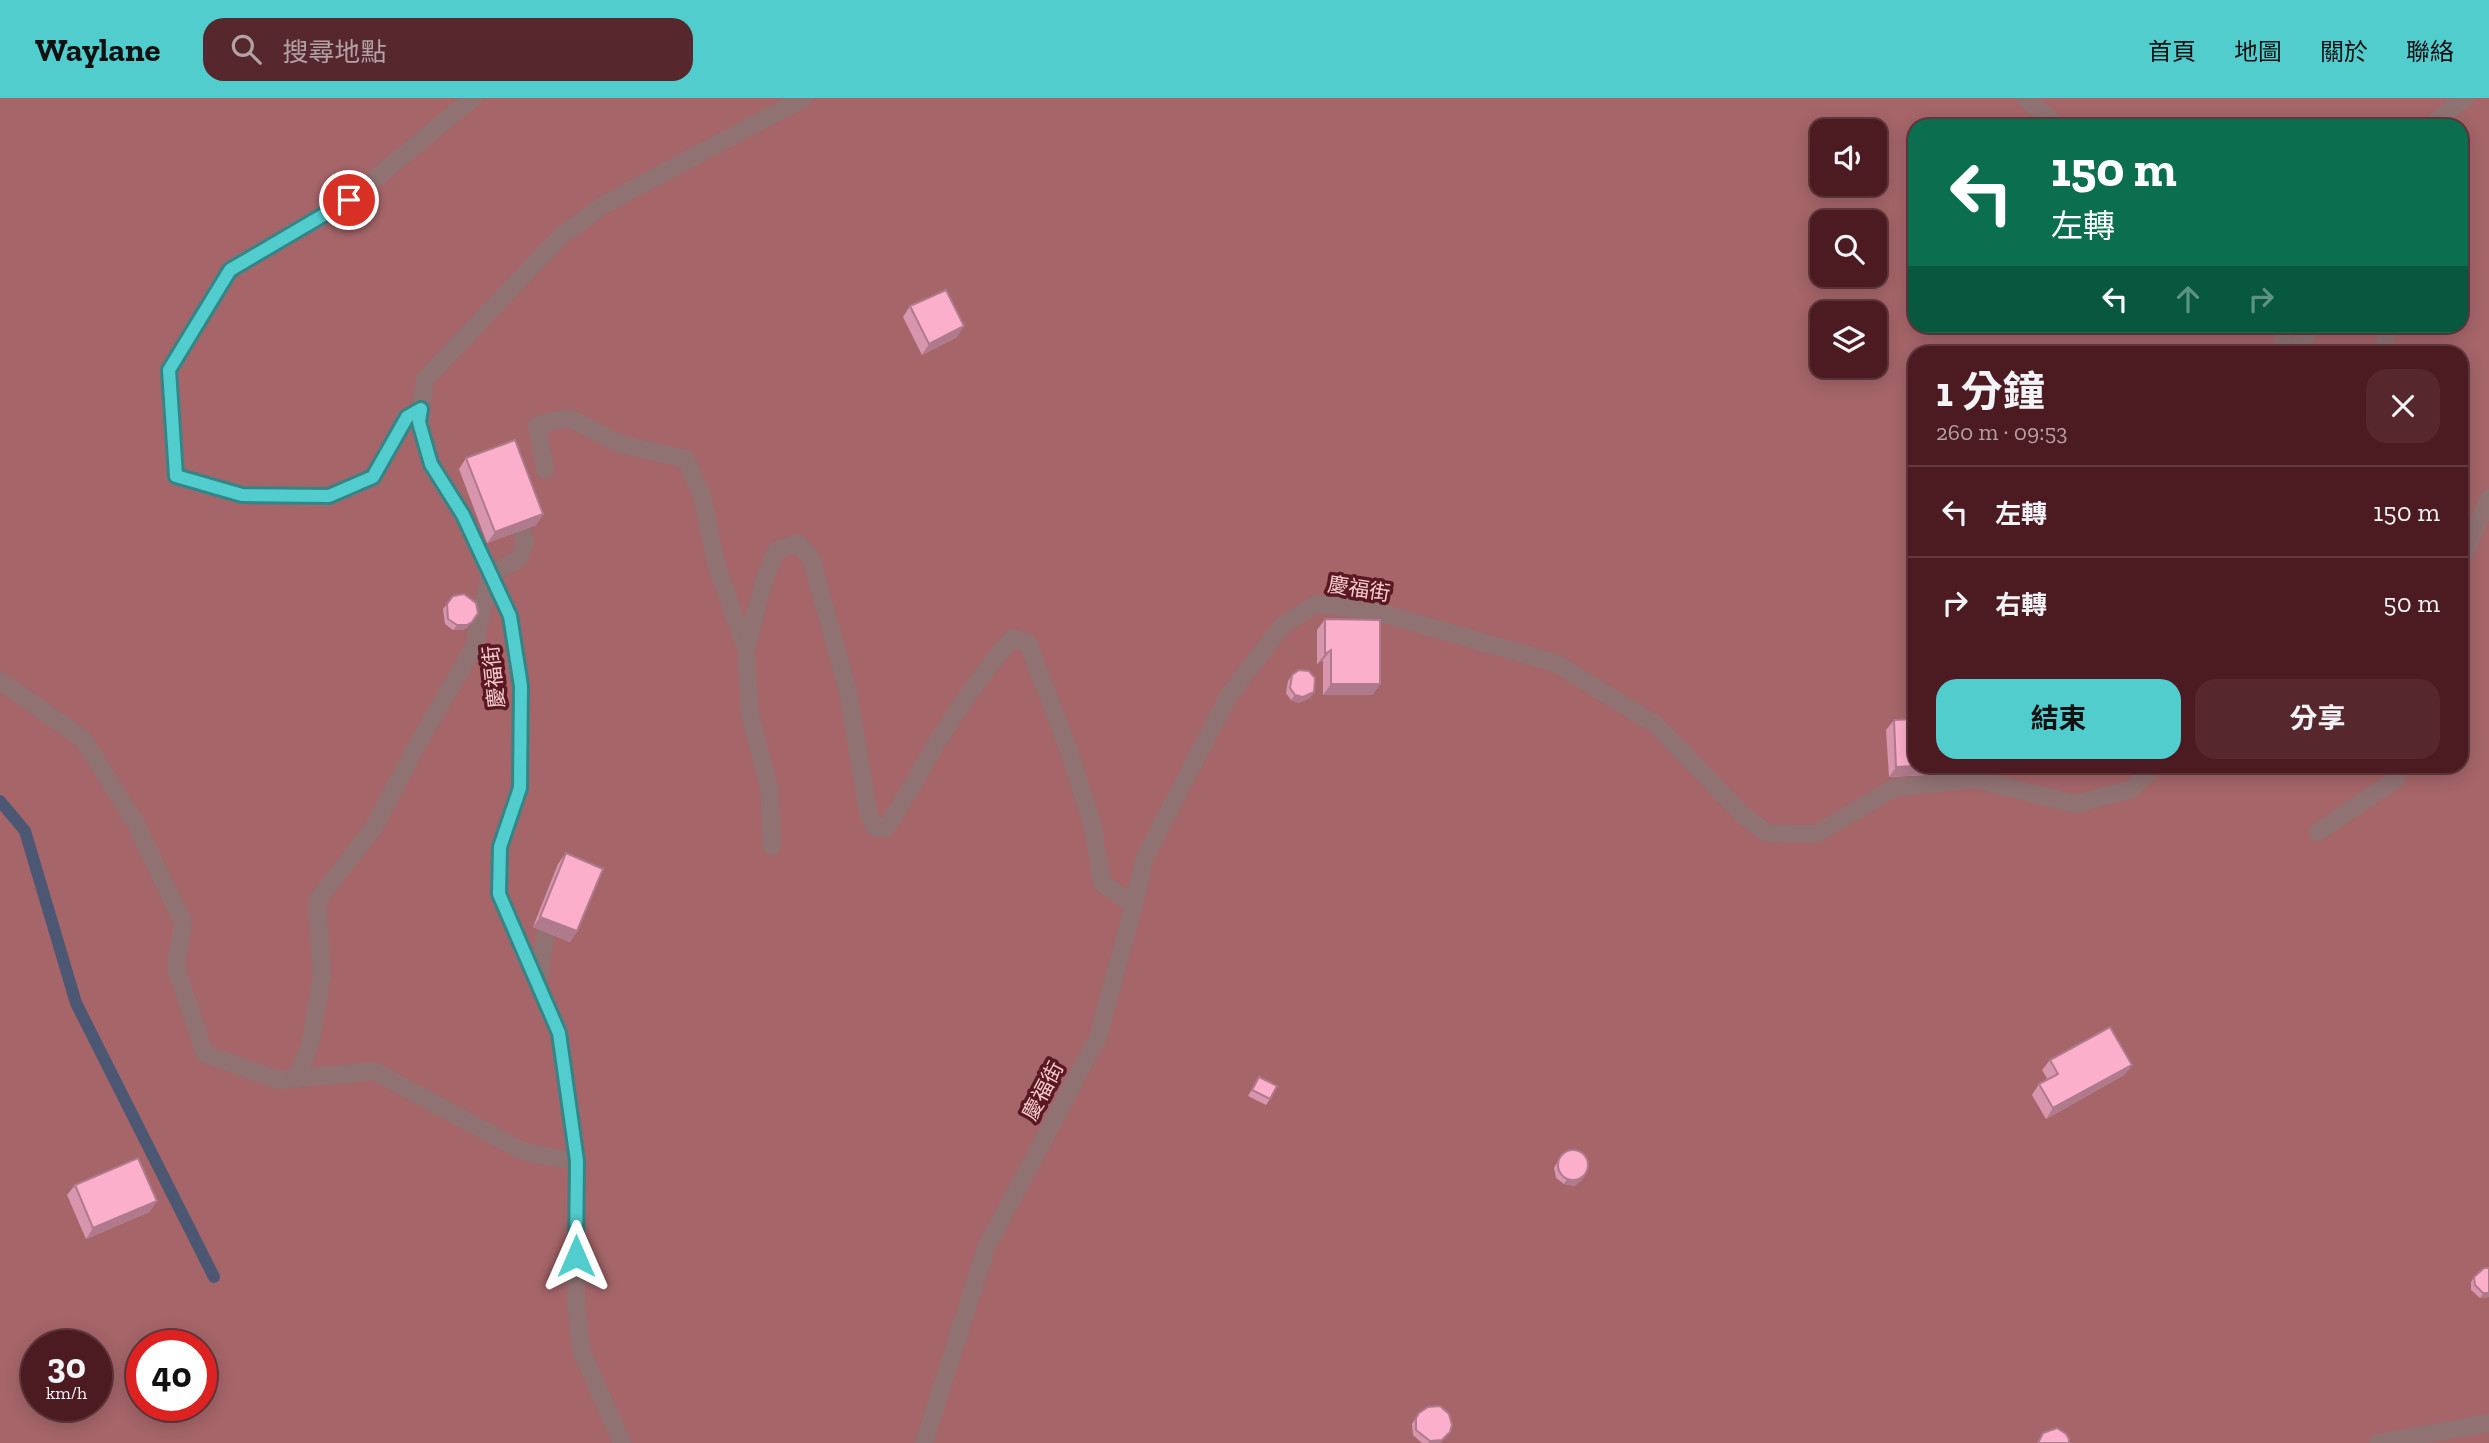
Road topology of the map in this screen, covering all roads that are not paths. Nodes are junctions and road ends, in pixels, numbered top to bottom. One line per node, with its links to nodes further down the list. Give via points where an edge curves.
1 (472, 98): 7 (street, via 349,200 230,270 169,370 176,476 242,495 329,496 373,477 407,417)
2 (804, 98): 7 (street, 慶福街, via 605,204 561,236 425,379)
3 (2025, 98): 5 (street)
4 (2465, 98): 6 (street)
5 (2050, 119)
6 (2439, 119)
7 (421, 409): 12 (street, 慶福街, via 419,422 431,464 463,515)
8 (545, 470): 13 (street, via 537,425 569,418 620,444 686,459 702,496 717,567)
9 (2489, 498): 11 (street)
10 (519, 522): 12 (street, via 525,543 519,559)
11 (2468, 546)
12 (490, 575): 21 (street, 慶福街, via 510,616 521,686 520,788 500,847 499,894); 22 (street, via 474,647 374,827 317,901 322,975 310,1045)
13 (746, 649): 18 (street, via 750,715 769,787); 20 (street, via 777,550 798,543 811,558 848,691 868,812 875,827 886,828 938,740 999,653 1013,638 1028,643 1092,823 1102,883)
14 (0, 681): 22 (street, via 83,739 135,822 183,922 176,968 205,1054 279,1080)
15 (2148, 773): 20 (street, 慶福街, via 2132,789 2075,804 1975,779 1894,788 1816,834 1767,833 1744,816 1655,724 1555,663 1374,611 1316,604 1283,625 1229,695 1144,859)
16 (2396, 773): 17 (street, via 2396,779)
17 (2318, 832)
18 (772, 846)
19 (555, 891): 21 (street)
20 (1134, 905): 26 (street, 慶福街, via 1098,1037 986,1248)
21 (538, 985): 23 (street, 慶福街, via 559,1033)
22 (296, 1079): 23 (street, via 374,1071 522,1151)
23 (577, 1161): 25 (street, 慶福街, via 576,1303 581,1350)
24 (2489, 1423): 27 (street)
25 (622, 1443)
26 (924, 1443)
27 (2378, 1443)

